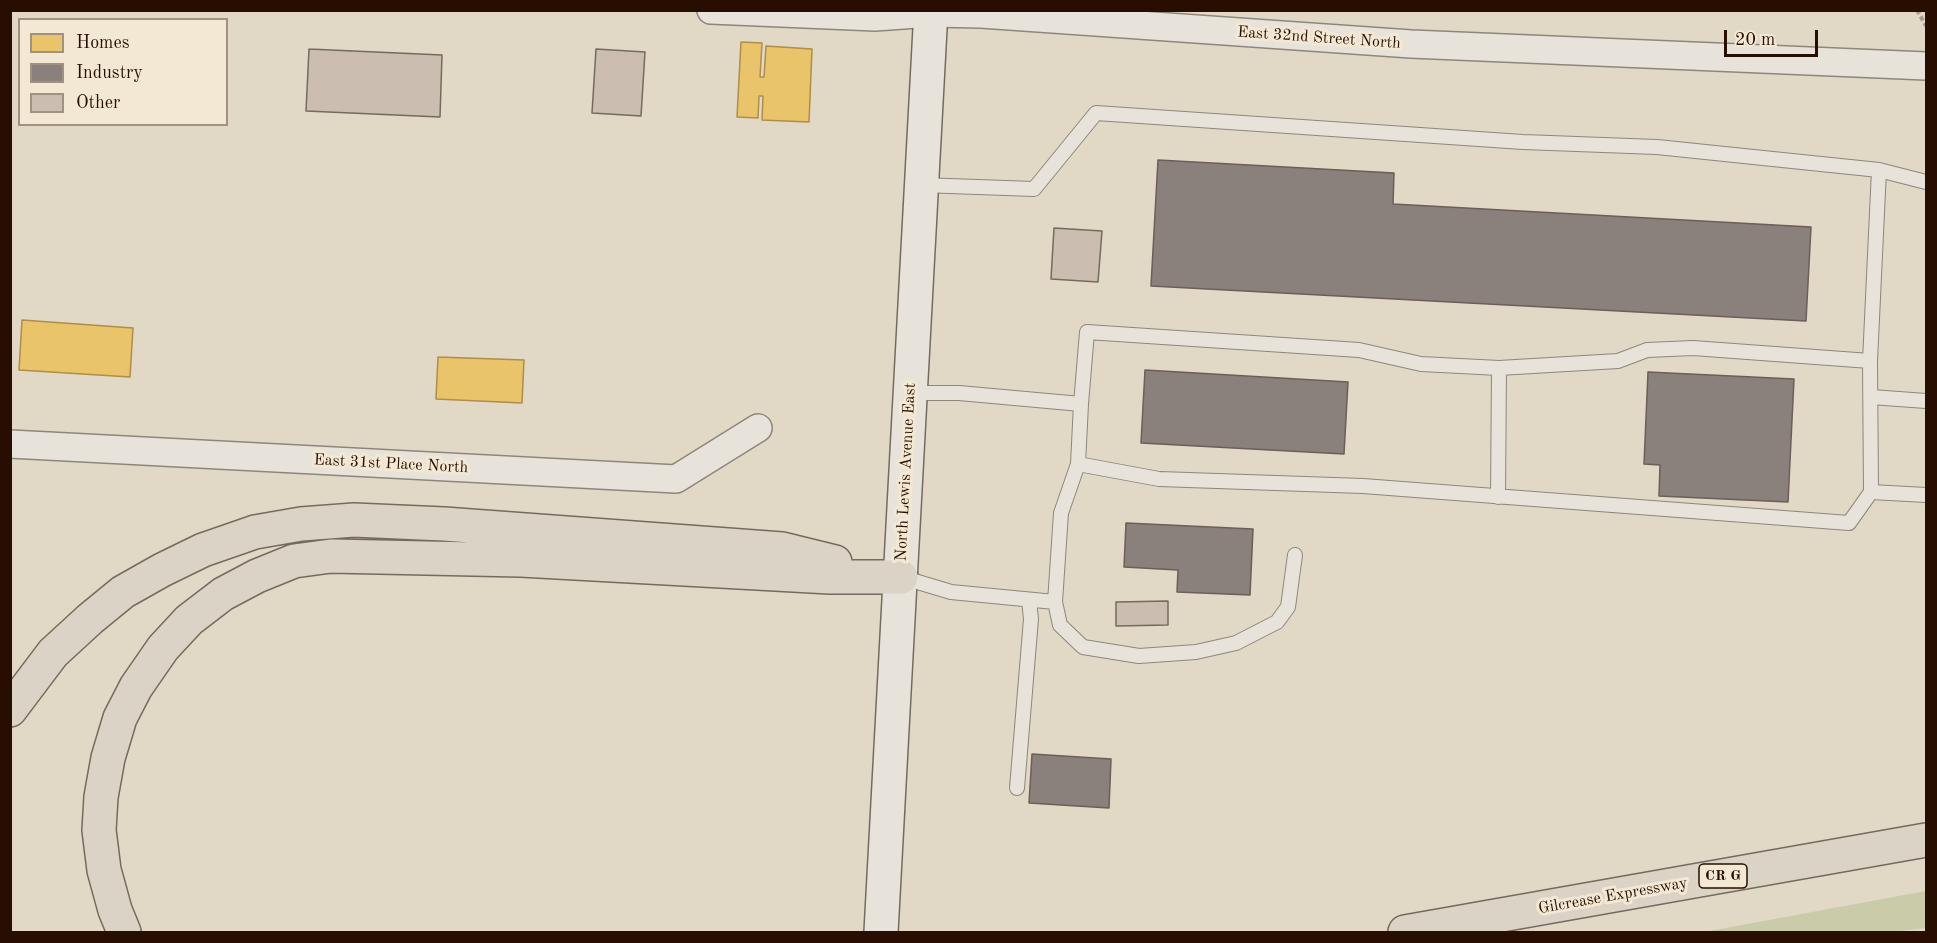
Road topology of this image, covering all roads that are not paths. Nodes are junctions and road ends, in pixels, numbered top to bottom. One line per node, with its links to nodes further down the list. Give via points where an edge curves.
1 (711, 10): 2 (street, East 32nd Street North, via 875,17)
2 (931, 12): 3 (street, East 32nd Street North, via 1412,44); 6 (main road, North Lewis Avenue East)
3 (1926, 66)
4 (1879, 170): 5 (lane); 6 (lane, via 1657,147 1523,142 1096,113 1035,189); 7 (lane)
5 (1926, 182)
6 (921, 185): 9 (main road, North Lewis Avenue East)
7 (1870, 361): 8 (lane, via 1694,348 1647,350 1618,361); 10 (lane)
8 (1499, 368): 12 (lane, via 1421,364 1359,350 1088,332); 18 (lane)
9 (910, 393): 12 (lane, via 959,393); 20 (main road, North Lewis Avenue East)
10 (1870, 397): 11 (lane); 16 (lane)
11 (1926, 400)
12 (1081, 404): 15 (lane)
13 (758, 428): 14 (street, East 31st Place North, via 676,479)
14 (10, 444)
15 (1078, 464): 18 (lane, via 1159,479 1363,486); 22 (lane, via 1061,513)
16 (1871, 492): 17 (lane); 18 (lane, via 1849,523)
17 (1926, 495)
18 (1498, 497)
19 (1295, 555): 22 (lane, via 1288,607 1277,622 1236,643 1196,652 1139,656 1083,647 1060,625)
20 (901, 577): 21 (lane, via 951,592); 23 (highway, via 782,549 354,520 301,524 255,532 203,550 123,592 53,653); 26 (highway, via 332,556 294,561 257,576 223,594 189,620 163,648 120,718 108,758 99,830 104,870); 27 (main road, North Lewis Avenue East)
21 (1029, 600): 22 (lane); 24 (lane, via 1031,619)
22 (1055, 602)
23 (10, 710)
24 (1017, 788)
25 (1926, 840): 28 (highway, Gilcrease Expressway / CR G)
26 (124, 933)
27 (881, 933)
28 (1405, 933)

